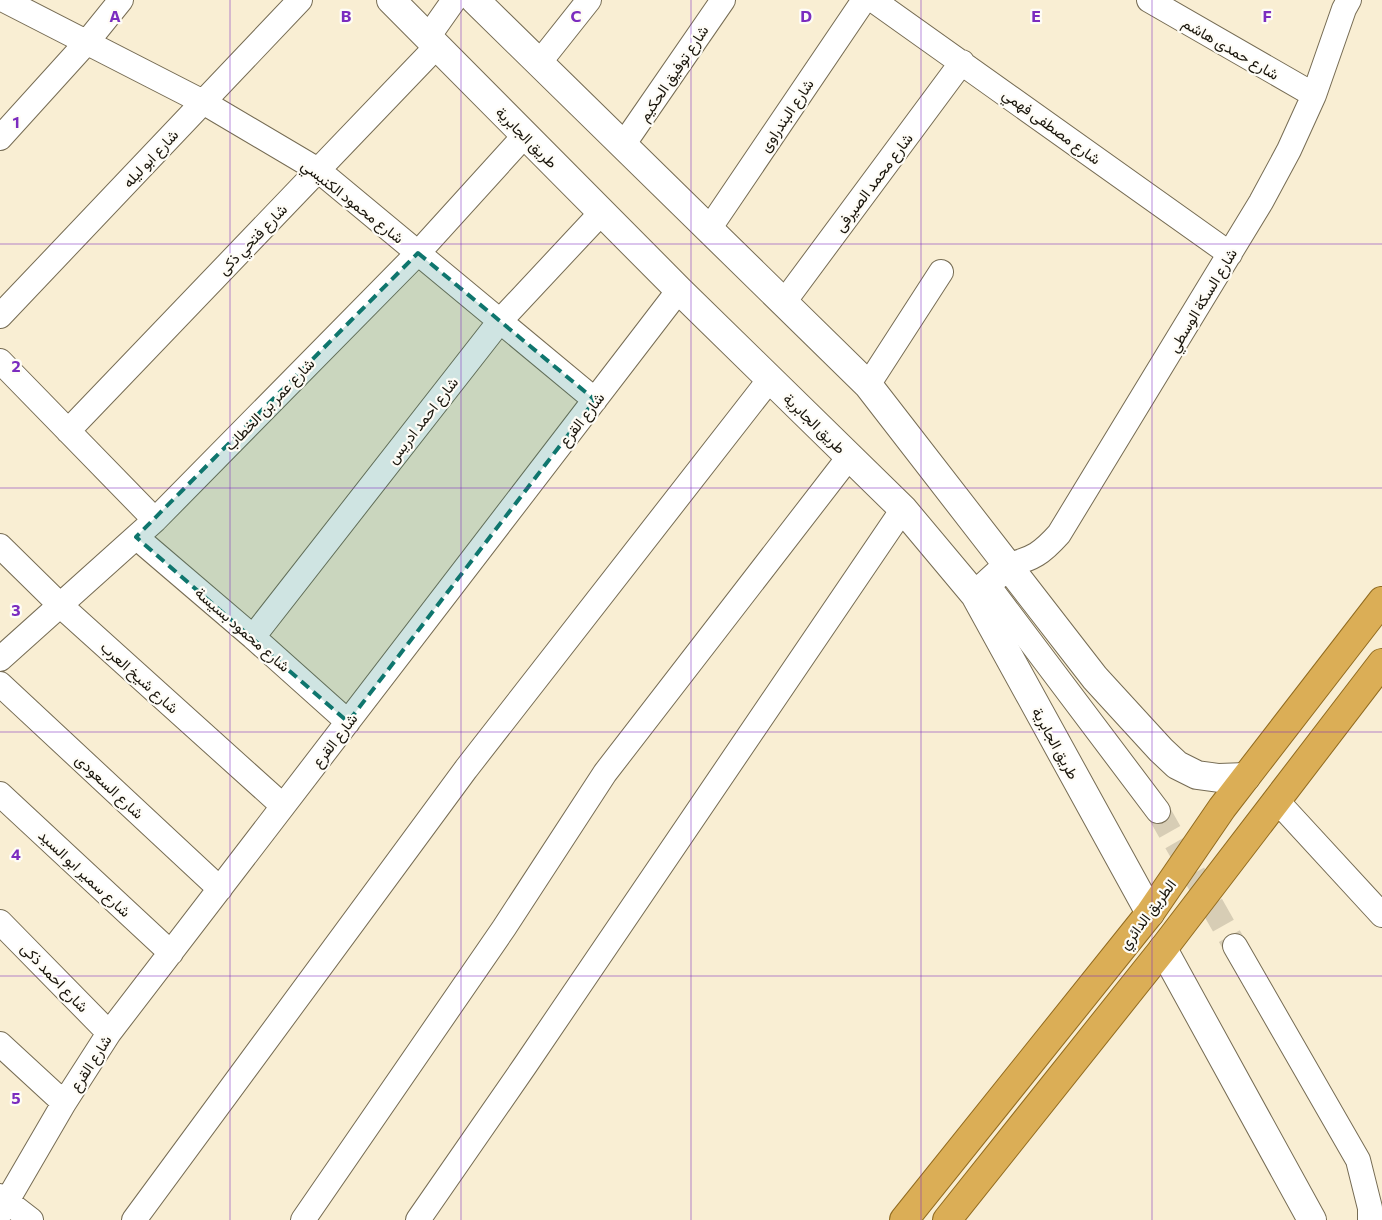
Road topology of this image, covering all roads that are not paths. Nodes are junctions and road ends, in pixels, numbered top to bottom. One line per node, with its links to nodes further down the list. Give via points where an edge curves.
1 (4, 0): 13 (street, شارع محمود الكنيسي)
2 (121, 0): 13 (street)
3 (300, 0): 18 (street, شارع ابو ليله)
4 (391, 0): 14 (street, طريق الجابرية)
5 (454, 0): 14 (street, شارع فتحي ذكى)
6 (475, 0): 16 (street)
7 (589, 0): 16 (street)
8 (723, 0): 21 (street, شارع توفيق الحكيم)
9 (864, 0): 24 (street, شارع البندراوى)
10 (873, 0): 15 (street, شارع مصطفى فهمي)
11 (1149, 0): 17 (street, شارع حمدى هاشم)
12 (1349, 0): 17 (street, شارع السكة الوسطي)
13 (87, 42): 18 (street, شارع محمود الكنيسي); 20 (street)
14 (432, 42): 19 (street, طريق الجابرية); 22 (street, شارع فتحي ذكى)
15 (962, 62): 26 (street, شارع مصطفى فهمي); 29 (street, شارع محمد الصيرفى)
16 (540, 63): 21 (street)
17 (1314, 95): 26 (street, شارع السكة الوسطي, via 1289,150)
18 (203, 102): 22 (street, شارع محمود الكنيسي); 30 (street, شارع ابو ليله)
19 (525, 135): 23 (street, طريق الجابرية); 25 (street, شارع عمر بن الخطاب)
20 (0, 138)
21 (623, 145): 24 (street)
22 (318, 170): 25 (street, شارع محمود الكنيسي); 36 (street, شارع فتحي ذكى)
23 (602, 212): 28 (street, طريق الجابرية); 31 (street, شارع احمد ادريس)
24 (709, 229): 29 (street)
25 (418, 253): 31 (street, شارع محمود الكنيسي); 39 (street, شارع عمر بن الخطاب)
26 (1230, 254): 42 (street, شارع السكة الوسطي, via 1059,534 1028,560)
27 (942, 272): 34 (street)
28 (680, 290): 33 (street, طريق الجابرية); 35 (street, شارع القرع)
29 (784, 302): 34 (street)
30 (0, 316)
31 (500, 321): 35 (street, شارع محمود الكنيسي); 46 (street, شارع احمد ادريس)
32 (0, 361): 36 (street)
33 (770, 379): 37 (street, طريق الجابرية); 68 (street, via 466,769)
34 (868, 385): 42 (street)
35 (596, 400): 50 (street, شارع القرع)
36 (68, 431): 39 (street)
37 (850, 457): 38 (street, طريق الجابرية); 69 (street, via 605,772 504,928)
38 (903, 509): 43 (street, طريق الجابرية); 70 (street)
39 (155, 520): 40 (street, شارع عمر بن الخطاب)
40 (136, 537): 45 (street, شارع عمر بن الخطاب); 46 (street, شارع محمود بسيسة)
41 (0, 546): 45 (street, شارع شيخ العرب)
42 (1008, 565): 43 (street); 51 (street, via 1095,678 1177,765 1197,775)
43 (981, 590): 55 (street); 57 (street, طريق الجابرية)
44 (1382, 601): 51 (highway, الطريق الدائري)
45 (60, 605): 47 (street, شارع عمر بن الخطاب); 54 (street, شارع شيخ العرب)
46 (253, 637): 50 (street, شارع محمود بسيسة)
47 (0, 659)
48 (1382, 663): 53 (highway)
49 (0, 684): 56 (street, شارع السعودى)
50 (348, 722): 54 (street, شارع القرع)
51 (1246, 778): 57 (highway, الطريق الدائري)
52 (0, 794): 62 (street, شارع سمير ابو السيد)
53 (1277, 801): 58 (street); 61 (highway)
54 (283, 806): 56 (street, شارع القرع)
55 (1158, 811)
56 (220, 889): 62 (street, شارع القرع)
57 (1150, 913): 71 (highway, الطريق الدائري)
58 (1382, 916)
59 (0, 922): 63 (street, شارع احمد ذكى)
60 (1235, 946): 74 (street, via 1358,1160)
61 (1163, 949): 72 (highway); 73 (street)
62 (171, 953): 63 (street, شارع القرع)
63 (109, 1033): 65 (street, شارع القرع)
64 (0, 1044): 65 (street)
65 (64, 1103): 66 (street, شارع القرع)
66 (2, 1203): 67 (street)
67 (31, 1220)
68 (134, 1220)
69 (303, 1220)
70 (418, 1220)
71 (904, 1220)
72 (947, 1220)
73 (1312, 1220)
74 (1370, 1220)

